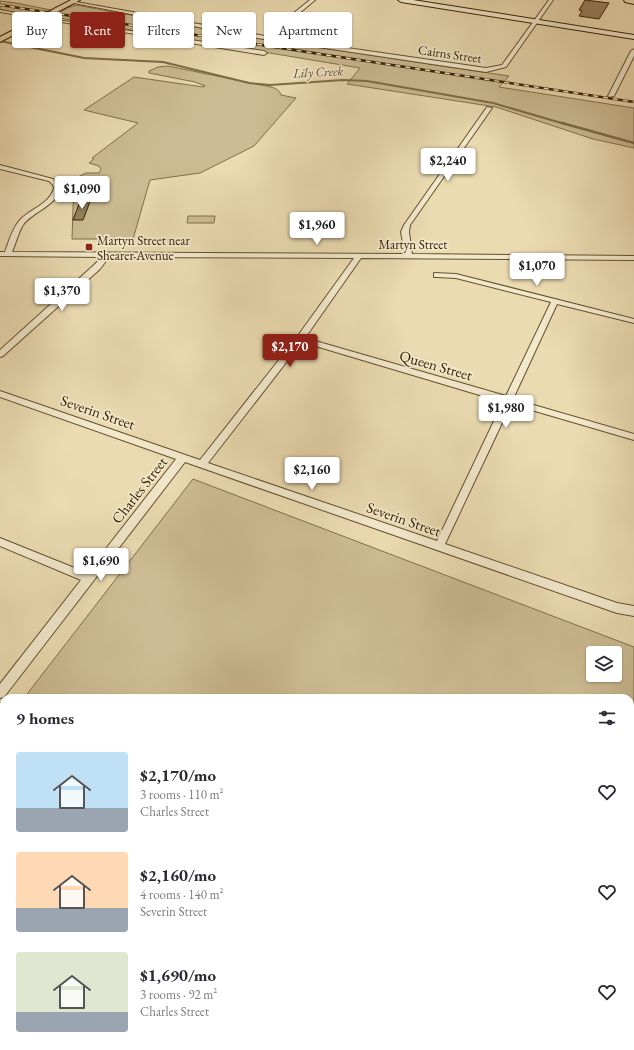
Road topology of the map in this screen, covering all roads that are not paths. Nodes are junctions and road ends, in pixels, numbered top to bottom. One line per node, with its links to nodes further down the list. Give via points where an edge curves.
1 (313, 0): 9 (street)
2 (401, 0): 12 (street)
3 (551, 0): 12 (street)
4 (628, 0): 6 (highway)
5 (73, 1): 8 (main road); 14 (street, Cairns Street)
6 (634, 1)
7 (0, 11): 10 (street)
8 (54, 12)
9 (298, 12)
10 (12, 13)
11 (62, 21): 20 (street)
12 (535, 22): 15 (street); 18 (street, Cairns Street, via 504,66 495,69 480,70)
13 (12, 36): 17 (main road)
14 (264, 36)
15 (634, 38)
16 (12, 39): 17 (main road)
17 (2, 42)
18 (338, 48)
19 (634, 51): 21 (street)
20 (264, 53)
21 (632, 61): 22 (street)
22 (611, 96)
23 (490, 108): 28 (street, via 407,225 405,232)
24 (0, 167): 25 (street, via 51,180 58,188 55,194 26,217)
25 (4, 254): 26 (street, Martyn Street)
26 (107, 255): 27 (street, Martyn Street); 34 (street, via 97,267)
27 (358, 256): 28 (street, Martyn Street); 33 (street)
28 (409, 256): 29 (street, Martyn Street)
29 (634, 258)
30 (437, 275): 31 (street, via 456,276)
31 (556, 301): 32 (street); 36 (street)
32 (634, 321)
33 (300, 339): 36 (street, Queen Street); 39 (street)
34 (0, 354)
35 (0, 394): 38 (street, Severin Street)
36 (508, 400): 37 (street, Queen Street); 41 (street)
37 (634, 437)
38 (183, 458): 39 (street, Severin Street); 42 (street, Charles Street)
39 (202, 464): 41 (street, Severin Street)
40 (0, 542): 42 (street)
41 (439, 547): 43 (street, Severin Street)
42 (89, 579): 46 (street, Charles Street)
43 (617, 608): 44 (street, Severin Street); 45 (street, Severin Street)
44 (634, 611)
45 (634, 617)
46 (0, 693)

